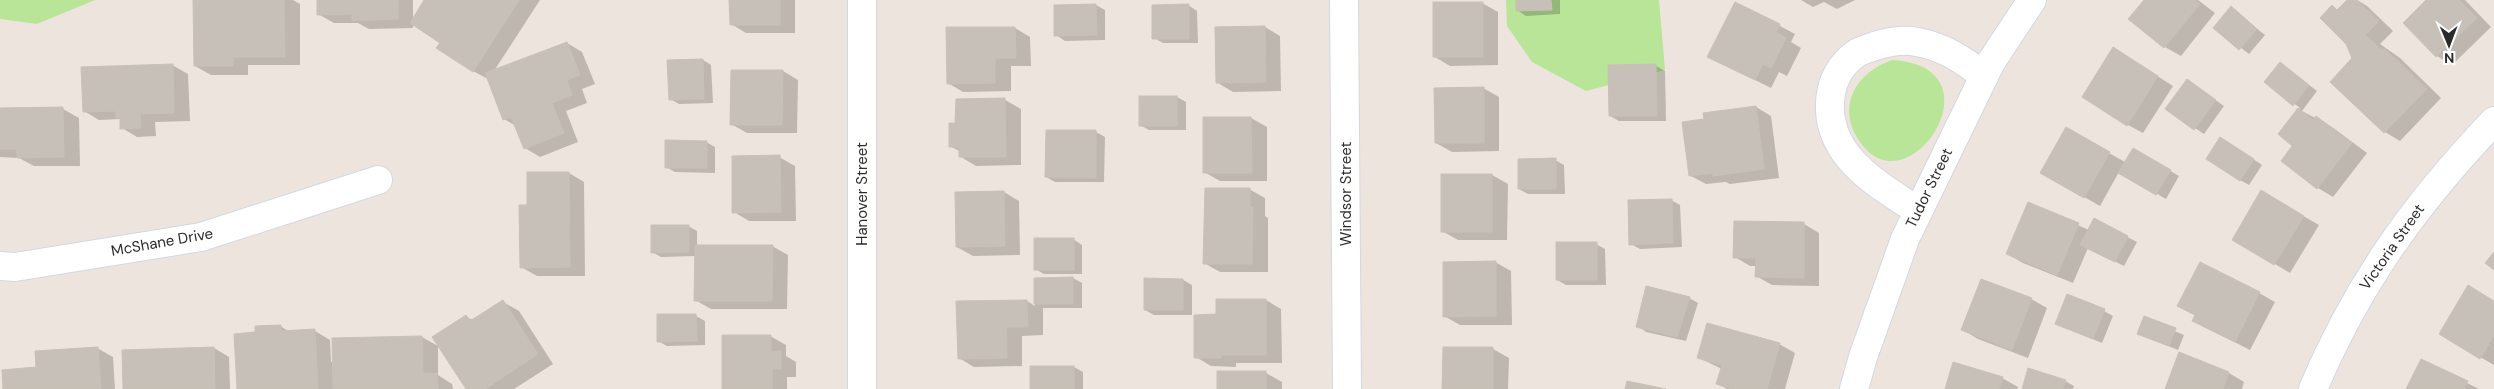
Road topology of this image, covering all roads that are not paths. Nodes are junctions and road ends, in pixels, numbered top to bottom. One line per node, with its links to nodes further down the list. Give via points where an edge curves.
1 (862, 0): 9 (street, Hanover Street)
2 (1344, 0): 10 (street, Windsor Street)
3 (2032, 0): 4 (street, Tudor Street)
4 (1984, 76): 7 (street, Tudor Street); 7 (street, via 1955,54 1916,41 1887,42 1858,52 1838,72 1829,97 1832,126 1844,151 1869,177)
5 (2494, 120): 12 (street, Victoria Street, via 2442,177 2396,237 2358,296)
6 (378, 180): 8 (street, McShane Drive, via 201,237 15,267)
7 (1918, 212): 11 (street, Tudor Street, via 1905,239)
8 (0, 266)
9 (862, 389)
10 (1347, 389)
11 (1854, 389)
12 (2313, 389)

